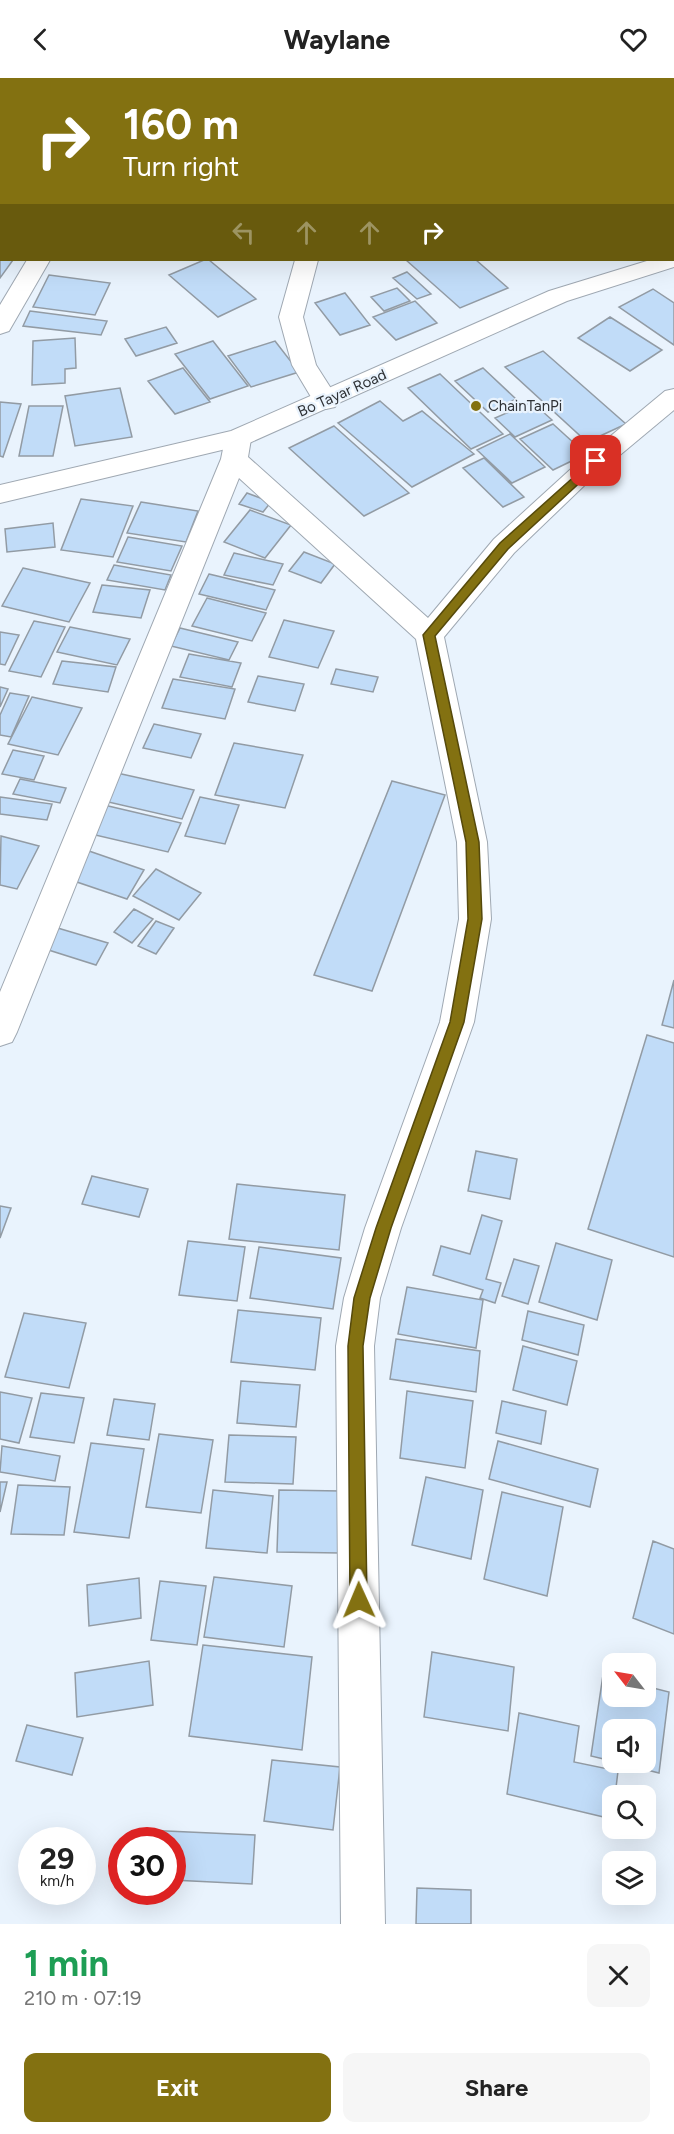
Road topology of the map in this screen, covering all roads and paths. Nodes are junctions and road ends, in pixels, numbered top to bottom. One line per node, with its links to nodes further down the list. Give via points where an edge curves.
1 (37, 261): 4 (street)
2 (306, 261): 6 (street, via 291,317 304,365)
3 (667, 261): 6 (street, Bo Tayar Road, via 558,296)
4 (0, 326)
5 (674, 397): 9 (street, via 581,474 504,546)
6 (326, 401): 7 (street, Bo Tayar Road)
7 (236, 448): 8 (street, Bo Tayar Road); 9 (street); 10 (street)
8 (0, 494)
9 (429, 635): 11 (street, via 472,842 475,919 457,1022 380,1238 362,1298 355,1346)
10 (0, 1032)
11 (363, 1924)

